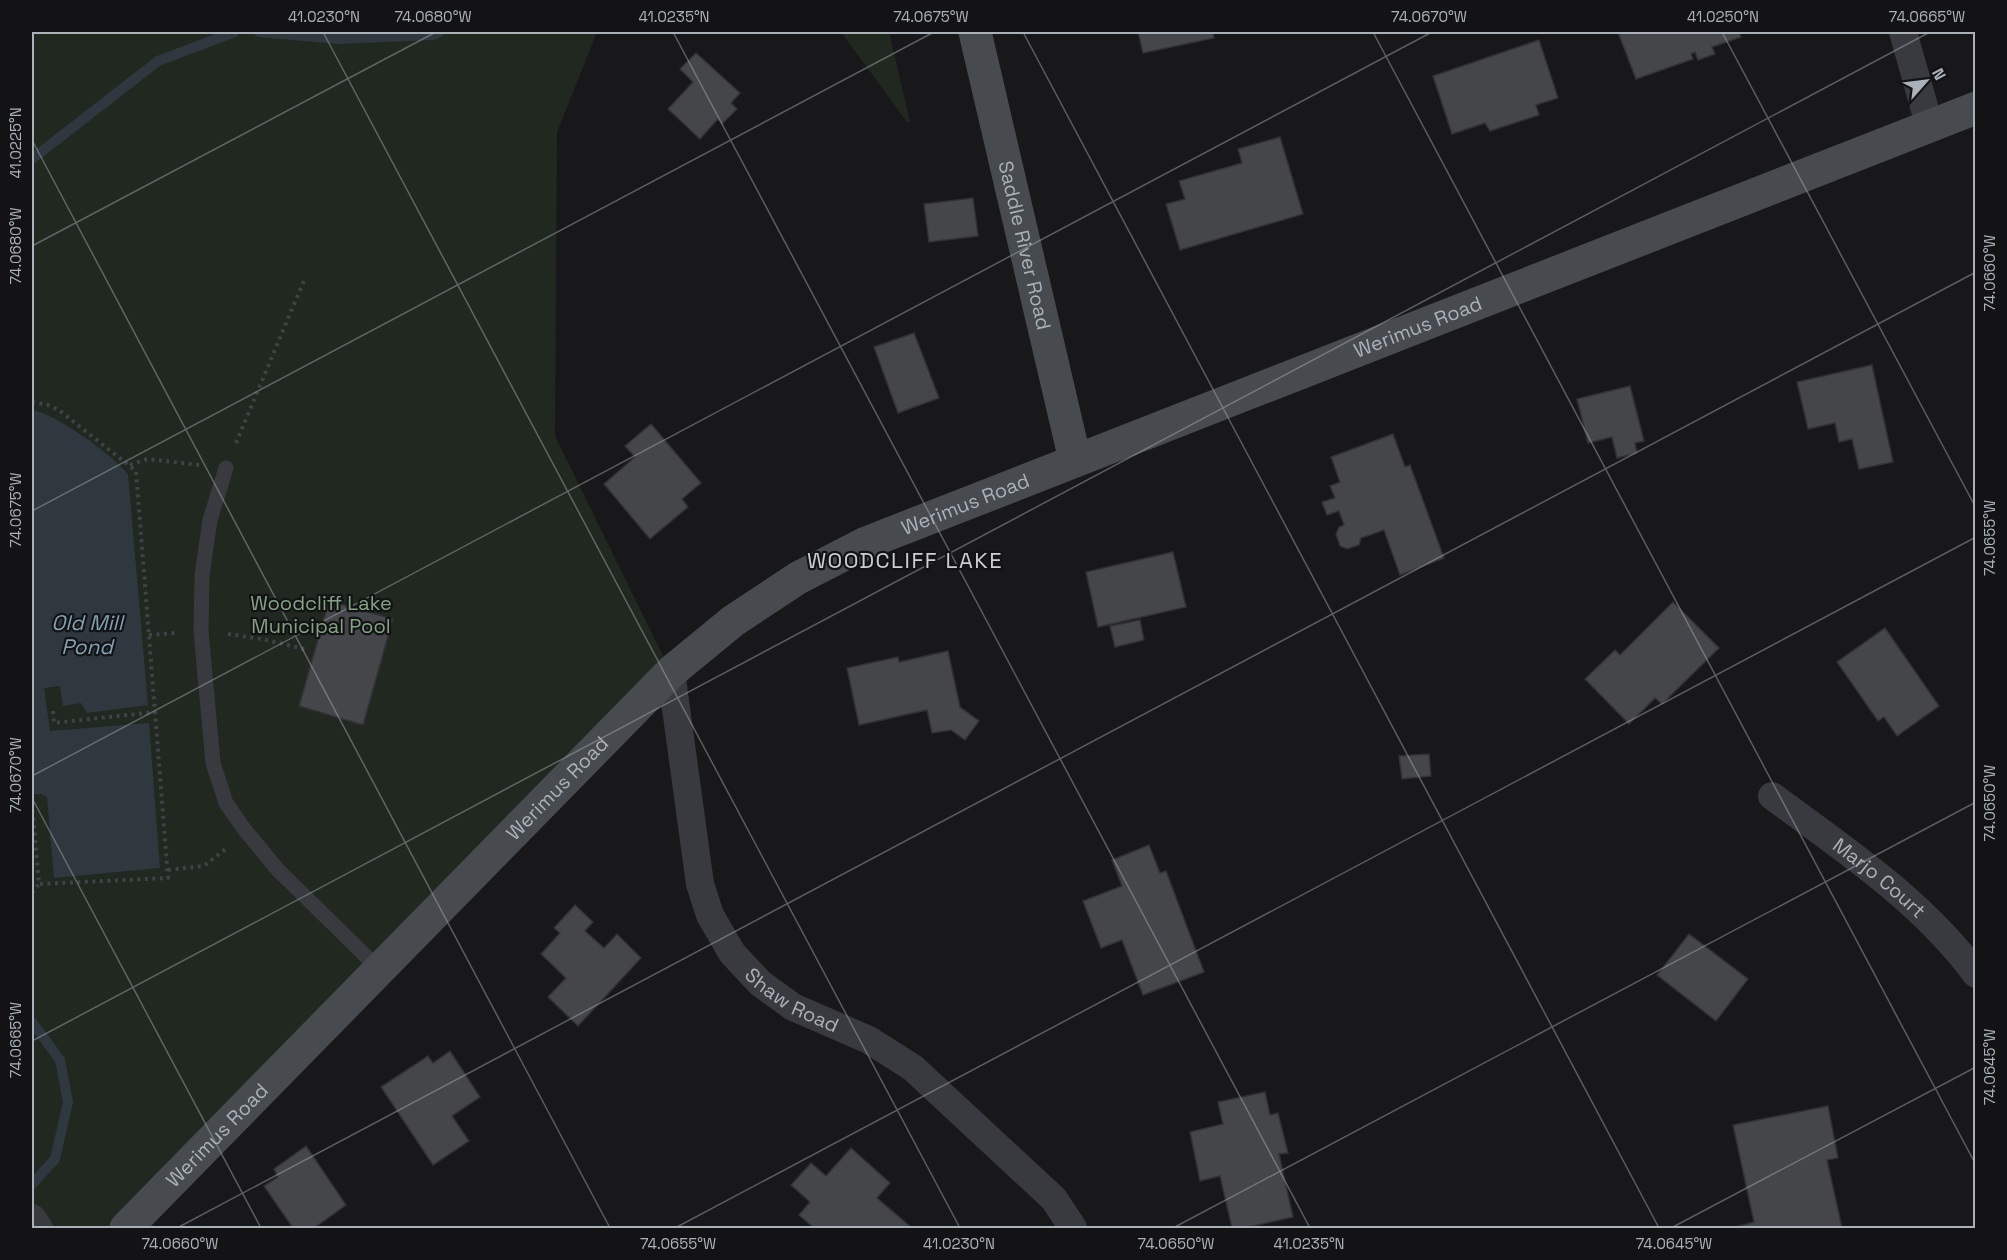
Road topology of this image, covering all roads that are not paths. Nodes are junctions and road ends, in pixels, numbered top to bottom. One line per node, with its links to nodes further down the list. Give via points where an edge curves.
1 (975, 32): 5 (main road, Saddle River Road)
2 (1903, 32): 4 (street)
3 (1976, 108): 4 (main road, Werimus Road)
4 (1929, 124): 5 (main road, Werimus Road)
5 (1075, 460): 7 (main road, Werimus Road, via 866,543 807,573 733,621)
6 (226, 468): 9 (lane, via 210,520 202,574 201,631 213,763 226,803 244,829 278,870)
7 (671, 672): 9 (main road, Werimus Road); 14 (street, Shaw Road, via 700,884 710,915 732,953 760,983 793,1007 869,1041 912,1068 1054,1199)
8 (1772, 796): 10 (street, Marjo Court, via 1864,864 1929,919)
9 (379, 969): 11 (main road, Werimus Road)
10 (1976, 974)
11 (158, 1196): 12 (main road, Werimus Road); 13 (main road)
12 (126, 1228)
13 (149, 1228)
14 (1072, 1228)

